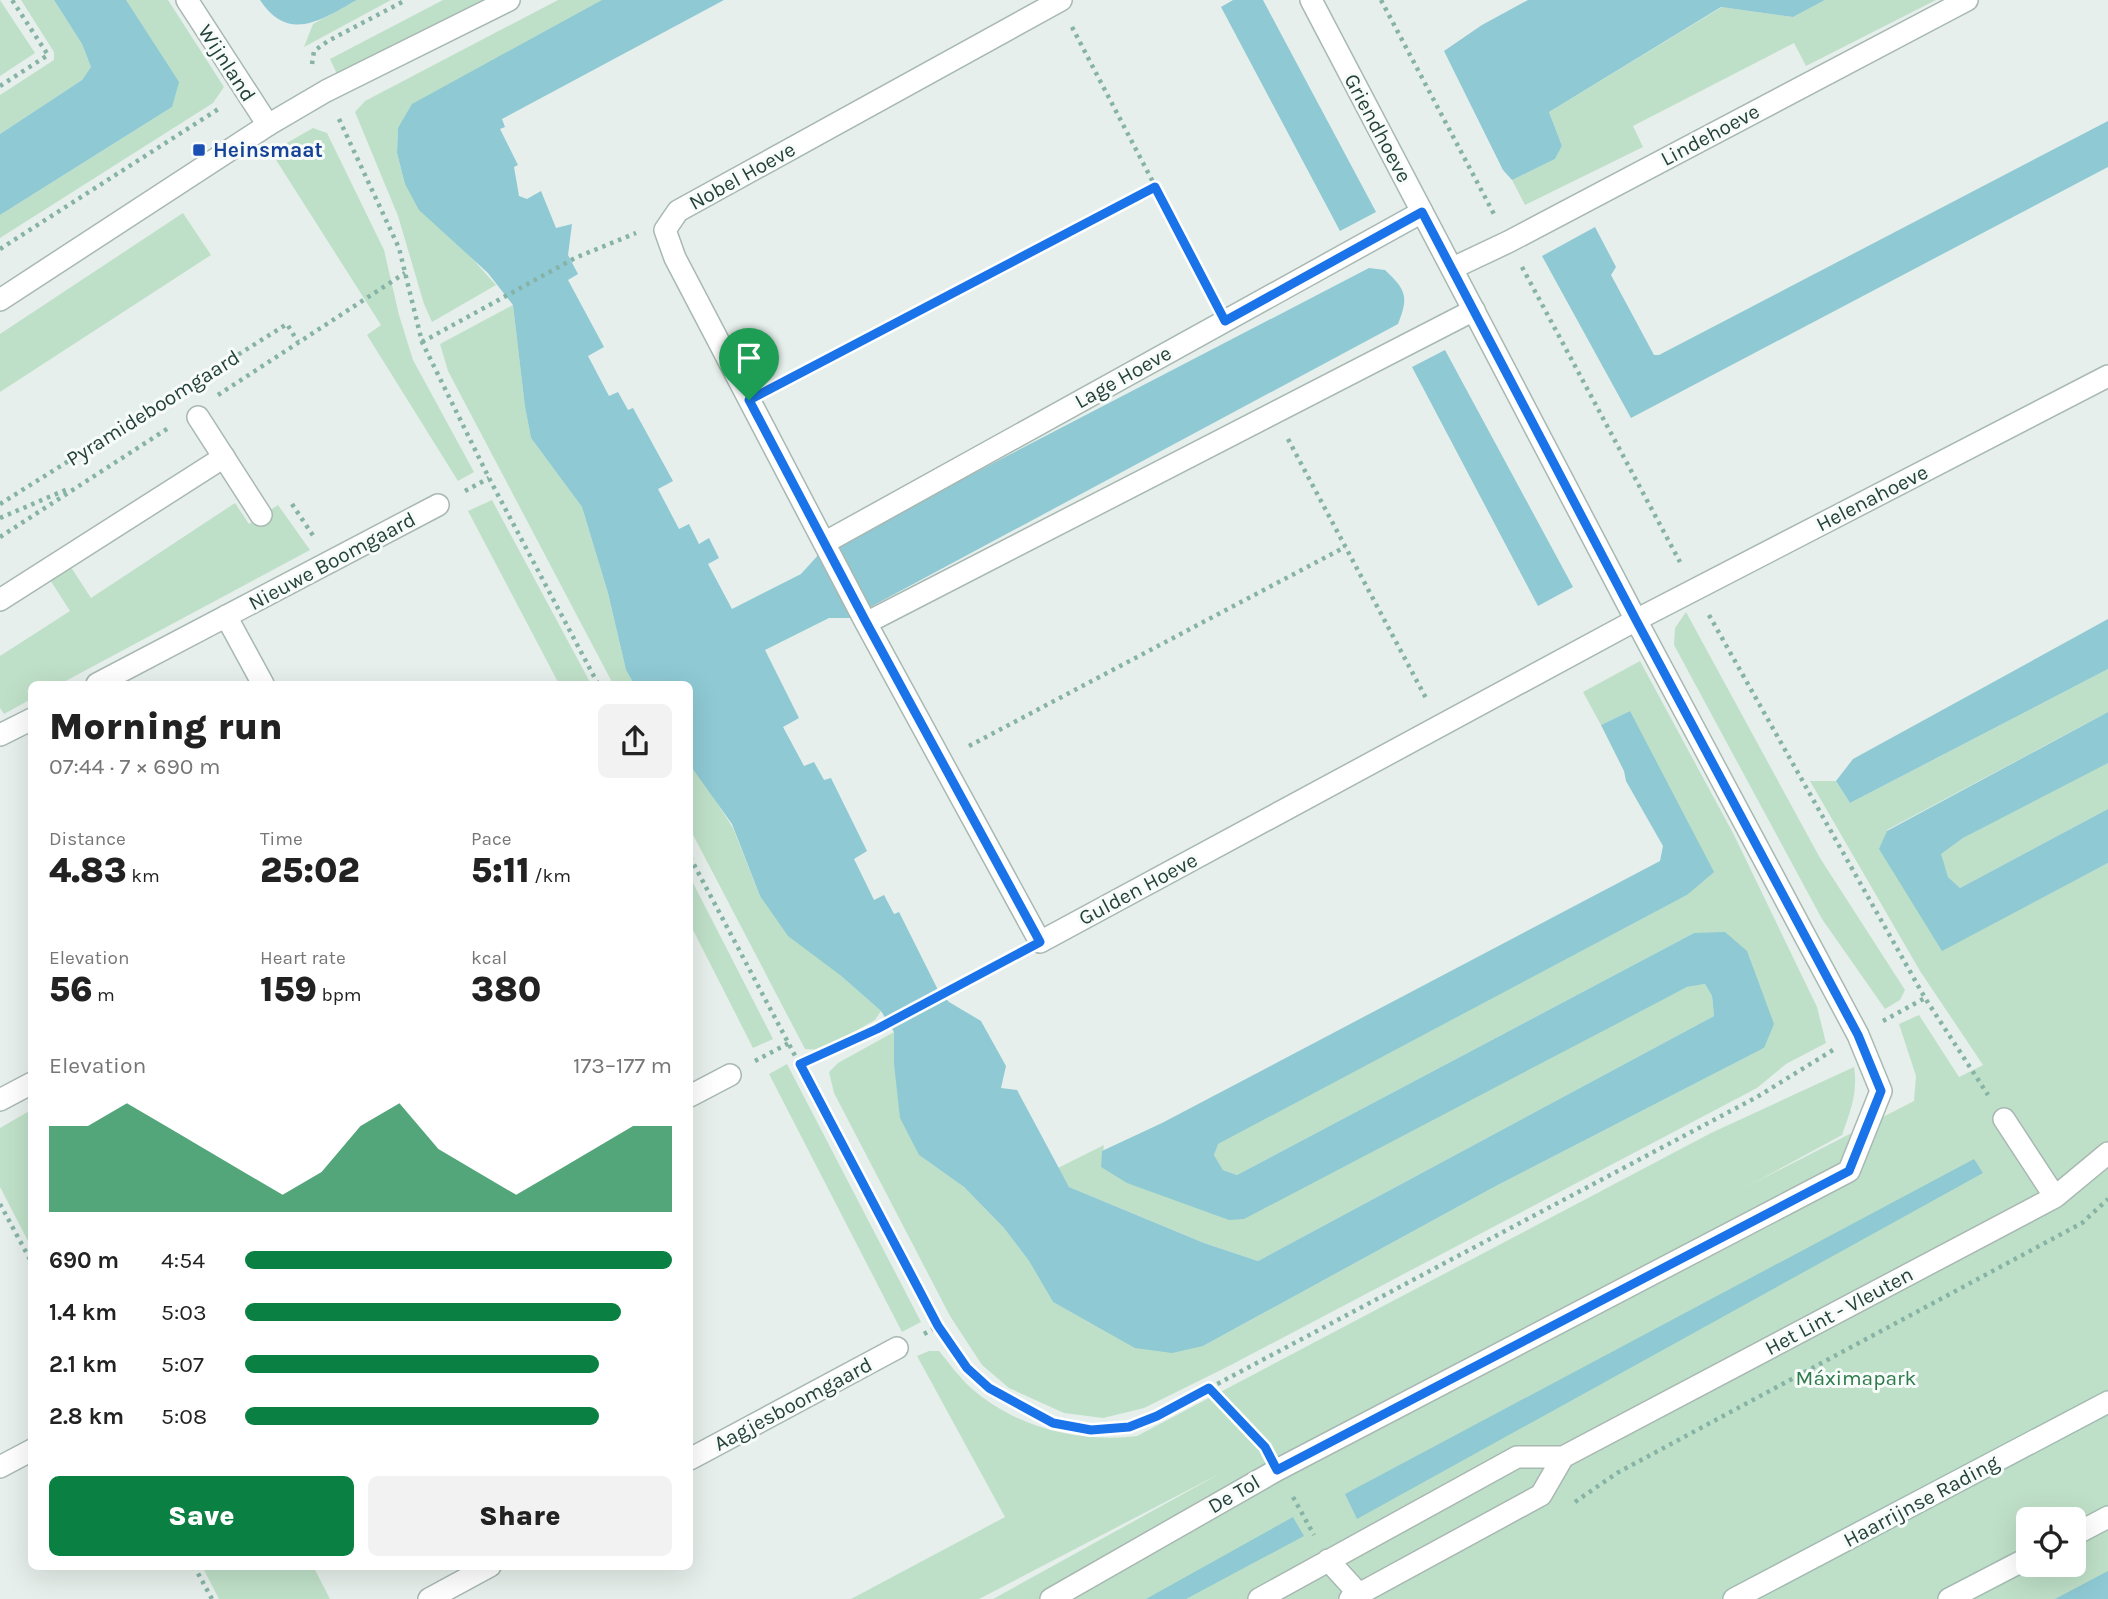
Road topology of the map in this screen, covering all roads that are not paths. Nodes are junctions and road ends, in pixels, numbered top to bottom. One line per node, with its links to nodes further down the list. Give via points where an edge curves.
1 (187, 0): 6 (street, Wijnland)
2 (509, 0): 6 (street)
3 (1060, 0): 16 (street, Nobel Hoeve, via 678,211 665,230 675,258)
4 (1311, 0): 7 (street, Griendhoeve)
5 (1967, 0): 8 (street, Lindehoeve)
6 (268, 125): 9 (street)
7 (1422, 212): 8 (street, Griendhoeve); 16 (street, Lage Hoeve)
8 (1453, 268): 10 (street, Griendhoeve)
9 (0, 300)
10 (1474, 310): 19 (street); 20 (street, Griendhoeve)
11 (2108, 376): 20 (street, Helenahoeve)
12 (198, 417): 13 (street)
13 (224, 457): 15 (street); 17 (street)
14 (438, 505): 18 (street, Nieuwe Boomgaard)
15 (261, 515)
16 (825, 545): 19 (street)
17 (0, 600)
18 (226, 616): 21 (street, Nieuwe Boomgaard); 22 (street, Nieuwe Boomgaard)
19 (865, 620): 20 (street, Gulden Hoeve, via 1040,942)
20 (1636, 620): 25 (street, Griendhoeve)
21 (103, 681)
22 (260, 681)
23 (28, 721): 24 (street)
24 (0, 735)
25 (1858, 1035): 46 (street, De Tol, via 1881,1091 1849,1171 1277,1470)
26 (730, 1075): 28 (street)
27 (28, 1085): 29 (street)
28 (693, 1095)
29 (0, 1100)
30 (2004, 1119): 32 (street)
31 (2108, 1153): 32 (street, Het Lint - Vleuten)
32 (2055, 1197): 37 (street, Het Lint - Vleuten)
33 (897, 1348): 36 (street, Aagjesboomgaard)
34 (2108, 1402): 48 (street, Haarrijnse Rading)
35 (28, 1452): 38 (street)
36 (693, 1457)
37 (1563, 1457): 41 (street, Het Lint - Vleuten, via 1517,1457); 44 (street, via 1541,1495)
38 (0, 1467)
39 (2108, 1517): 40 (street)
40 (2086, 1529)
41 (1328, 1560): 44 (street); 47 (street, Het Lint - Vleuten)
42 (2016, 1564): 49 (street)
43 (483, 1570): 45 (street)
44 (1355, 1597)
45 (429, 1599)
46 (1051, 1599)
47 (1259, 1599)
48 (1734, 1599)
49 (1950, 1599)

